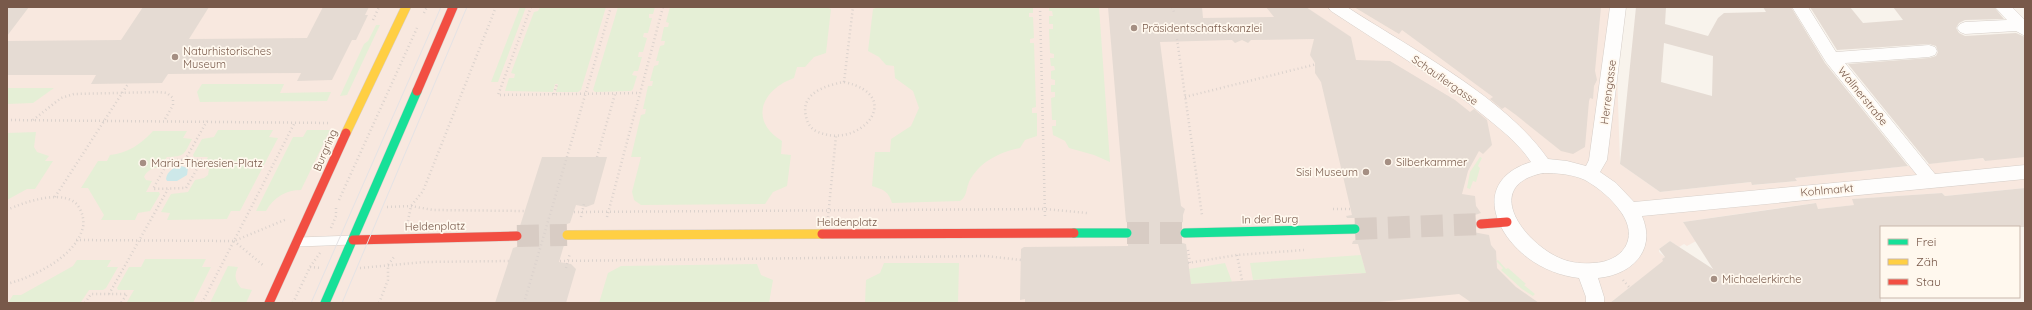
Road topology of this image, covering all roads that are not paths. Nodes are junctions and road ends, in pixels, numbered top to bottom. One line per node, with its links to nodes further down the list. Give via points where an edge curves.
1 (406, 7): 24 (street, Burgring, via 350,123)
2 (452, 7): 23 (street)
3 (1618, 7): 13 (street, Herrengasse, via 1598,160)
4 (1800, 7): 10 (street, Wallnerstraße)
5 (2003, 7): 8 (street)
6 (1341, 11): 11 (street, Schauflergasse, via 1482,105 1528,144)
7 (1965, 28): 8 (street)
8 (2023, 28)
9 (1929, 51): 10 (street)
10 (1832, 58): 14 (street, Wallnerstraße)
11 (1543, 166): 13 (street, via 1564,167); 16 (street, via 1515,176 1507,185 1503,196)
12 (2025, 172): 14 (street, Kohlmarkt)
13 (1590, 175): 15 (street, via 1621,197)
14 (1931, 181): 15 (street, Kohlmarkt)
15 (1630, 210): 25 (street, via 1637,230 1637,240 1628,258 1606,270)
16 (1507, 222): 17 (street); 25 (street, via 1521,242 1533,252 1562,267)
17 (1481, 224)
18 (1355, 229): 20 (street, In der Burg)
19 (1127, 233): 21 (street, Heldenplatz)
20 (1185, 233)
21 (567, 235)
22 (517, 236): 23 (street, Heldenplatz)
23 (353, 240): 24 (lane); 27 (street)
24 (298, 242): 26 (street, Burgring)
25 (1586, 272): 28 (street)
26 (270, 303)
27 (325, 303)
28 (1595, 303)

